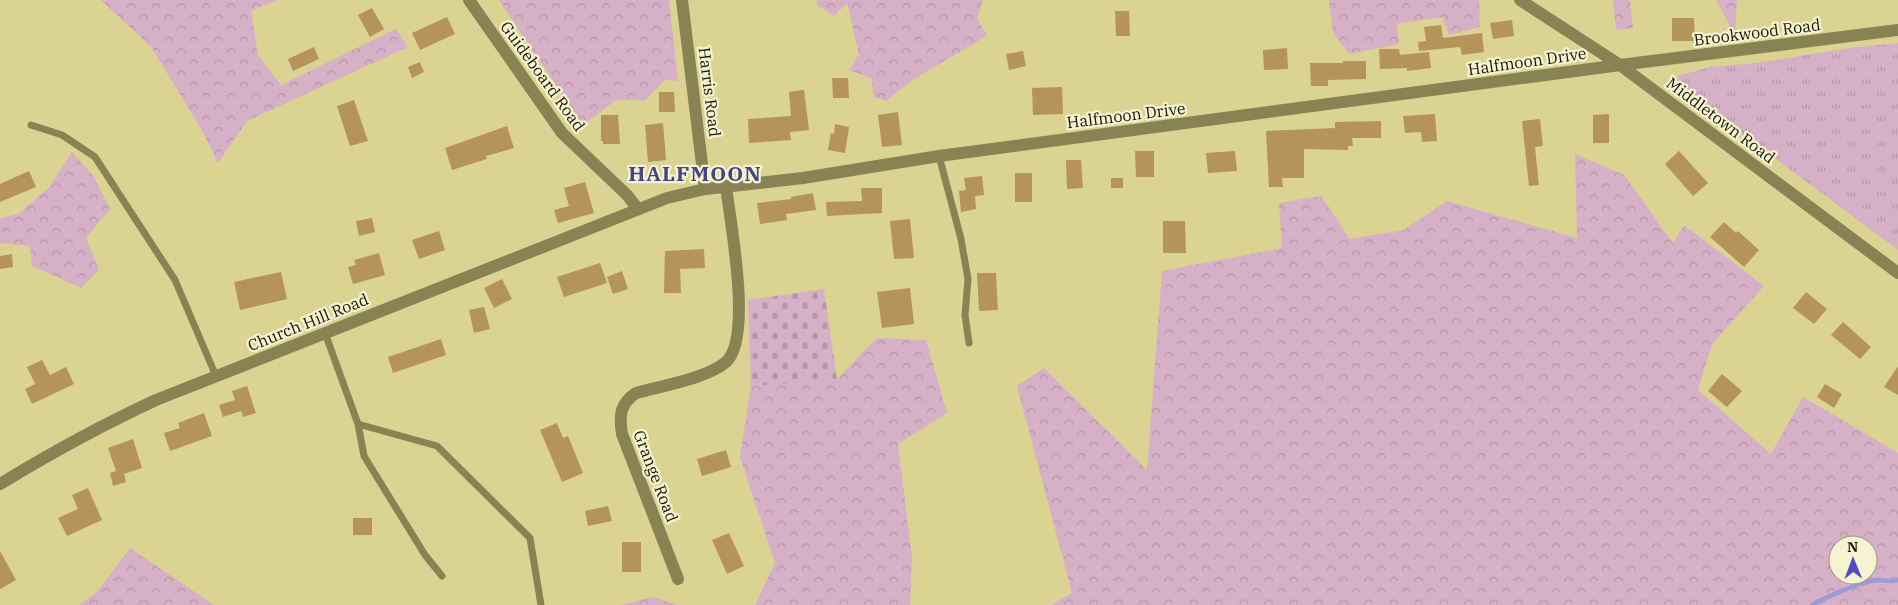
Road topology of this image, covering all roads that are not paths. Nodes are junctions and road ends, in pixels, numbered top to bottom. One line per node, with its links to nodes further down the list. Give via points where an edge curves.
1 (469, 0): 10 (street, Guideboard Road, via 562,133 628,195)
2 (682, 0): 9 (street, Harris Road)
3 (1520, 0): 5 (street, Middletown Road)
4 (1898, 30): 5 (street, Brookwood Road)
5 (1620, 65): 7 (street, Halfmoon Drive); 11 (street, Middletown Road)
6 (31, 125): 14 (lane, via 62,135 95,157 175,280)
7 (940, 156): 8 (street, Halfmoon Drive, via 803,178); 13 (lane, via 968,278 965,315)
8 (726, 186): 9 (street, Halfmoon Drive); 18 (street, Grange Road, via 740,320 734,352 718,368 636,393 622,406 620,419 622,434)
9 (705, 189): 10 (street, Halfmoon Drive)
10 (638, 209): 12 (street, Church Hill Road)
11 (1898, 273)
12 (325, 333): 14 (street, Church Hill Road); 15 (lane)
13 (969, 343)
14 (216, 376): 16 (street, Church Hill Road, via 106,423)
15 (358, 424): 17 (lane, via 364,456 425,555); 19 (lane, via 437,446 530,538)
16 (0, 484)
17 (442, 576)
18 (678, 578)
19 (541, 605)

